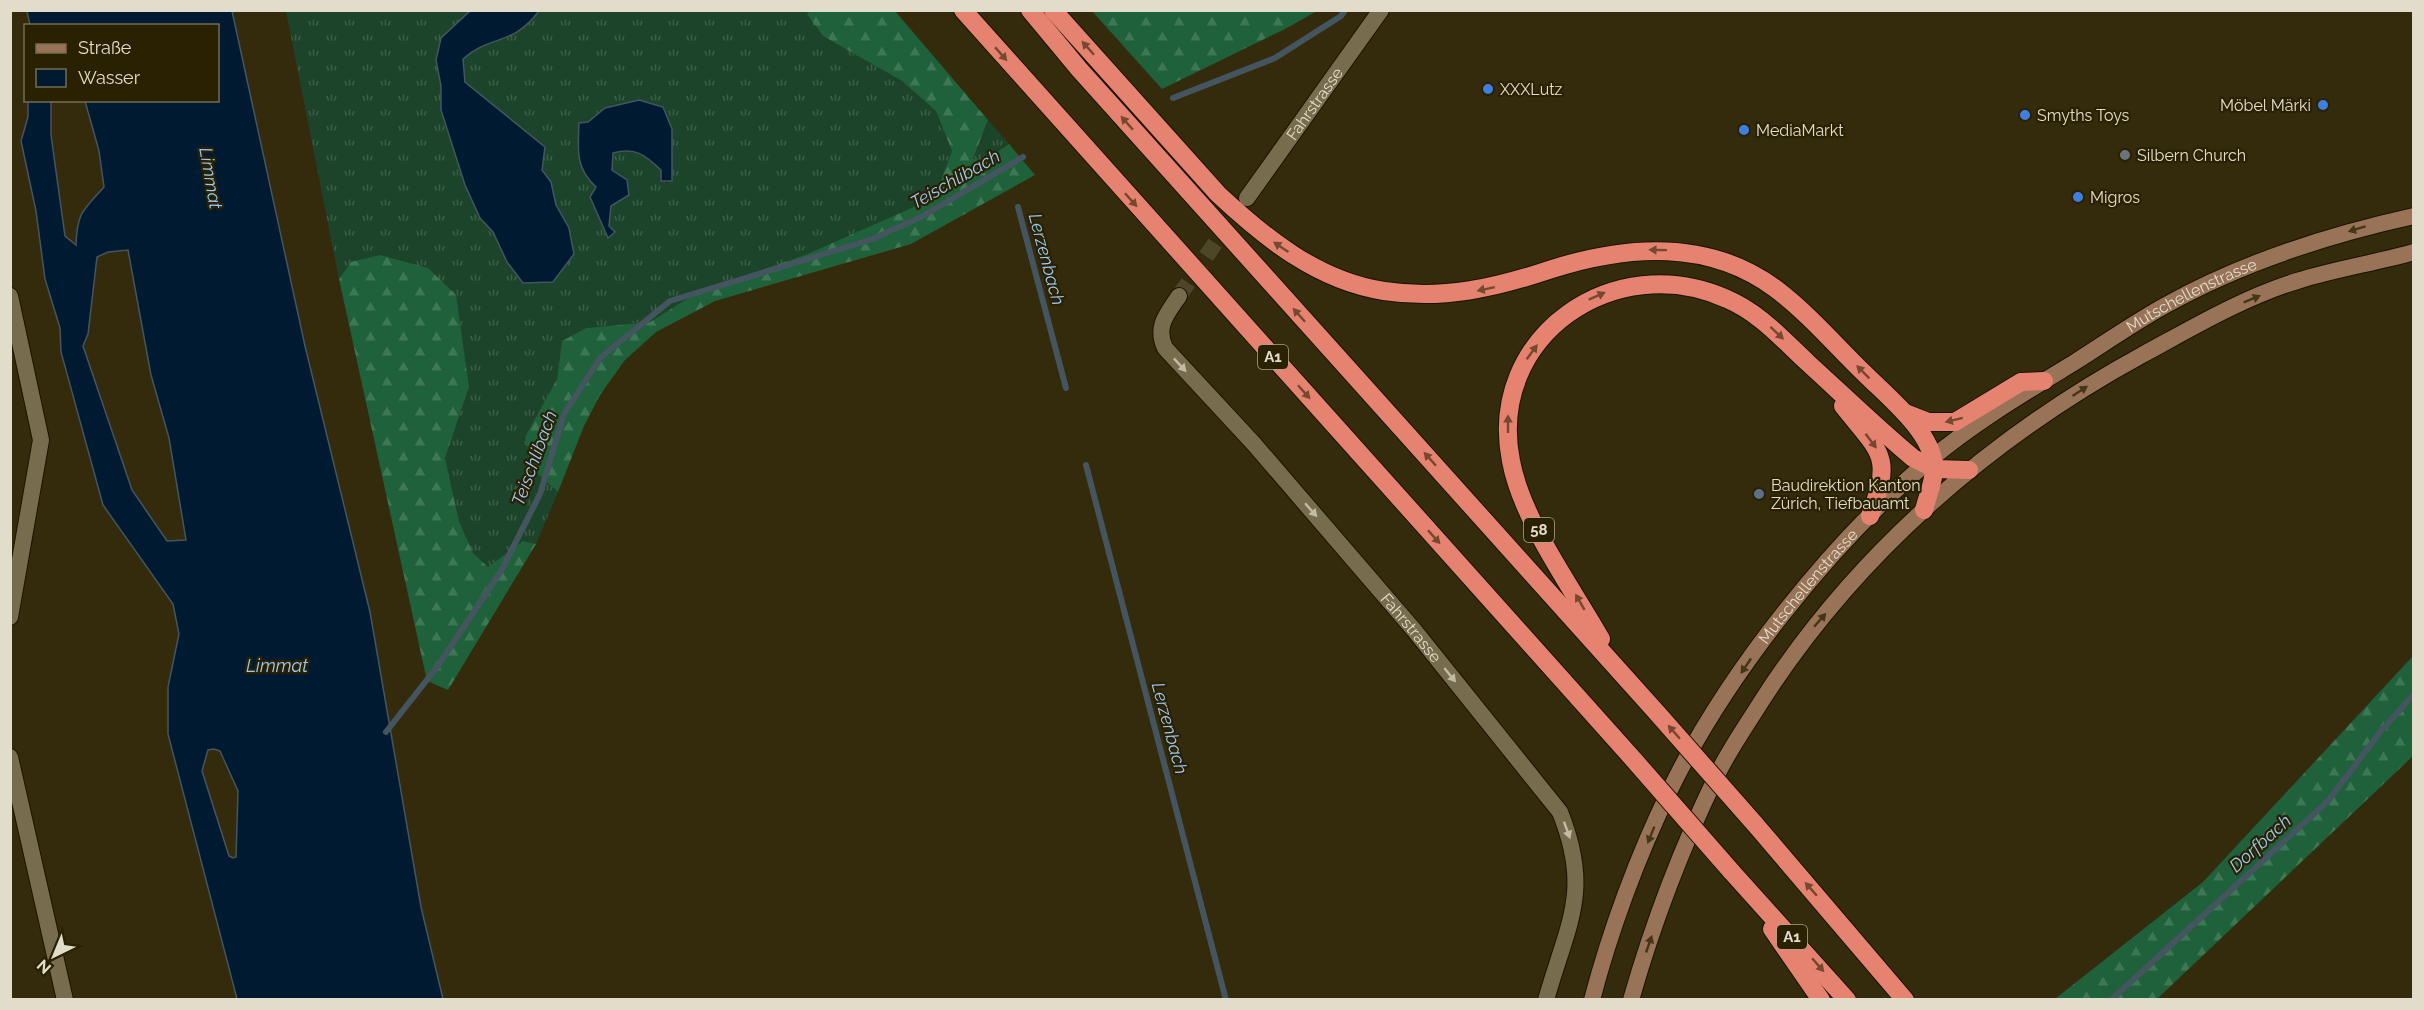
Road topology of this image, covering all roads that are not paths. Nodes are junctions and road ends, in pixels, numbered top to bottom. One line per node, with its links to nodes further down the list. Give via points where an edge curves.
1 (963, 10): 20 (highway, A1, one-way to 20, bridge)
2 (1030, 10): 18 (highway, one-way to 2)
3 (1053, 10): 12 (highway, one-way to 3, via 1778,291 1740,268 1698,254 1627,251 1487,289 1435,296 1380,291 1318,270 1267,237 1218,194)
4 (1381, 10): 5 (street, Fahrstrasse)
5 (1246, 198)
6 (2414, 216): 11 (main road, Mutschellenstrasse, one-way to 11, via 2362,227 2285,252 2217,280 2167,304)
7 (2414, 252): 14 (main road, Mutschellenstrasse, one-way to 7, via 2084,388 2228,308 2297,281)
8 (10, 296): 17 (street, via 40,440)
9 (1179, 296): 22 (street, Fahrstrasse, one-way to 22, via 1160,327 1165,348 1254,444 1414,630 1560,812 1577,866 1577,889)
10 (1808, 363): 13 (highway, 58, via 1903,450); 16 (highway, 58, one-way to 16, via 1881,454 1883,470); 18 (highway, 58, one-way to 10, via 1537,527 1515,478 1508,443 1508,407 1524,363 1539,341 1575,308 1611,290 1650,284 1690,286 1727,299 1764,321)
11 (2044, 381): 12 (highway, one-way to 12, via 2021,382 1955,422 1928,422); 13 (main road, Mutschellenstrasse)
12 (1904, 413): 13 (highway, via 1927,442)
13 (1930, 464): 14 (highway); 15 (highway); 16 (main road, Mutschellenstrasse)
14 (1969, 470): 15 (main road, Mutschellenstrasse)
15 (1924, 510): 24 (main road, Mutschellenstrasse, one-way to 15, via 1677,868 1739,736 1814,627 1881,550)
16 (1870, 516): 23 (main road, Mutschellenstrasse, one-way to 23, via 1765,639 1690,753 1651,836)
17 (10, 617)
18 (1620, 671): 27 (highway, one-way to 18, bridge)
19 (10, 757): 21 (street)
20 (1733, 873): 25 (highway); 26 (highway, A1, one-way to 26)
21 (65, 999)
22 (1546, 999)
23 (1592, 999)
24 (1631, 999)
25 (1821, 999)
26 (1847, 999)
27 (1905, 999)

